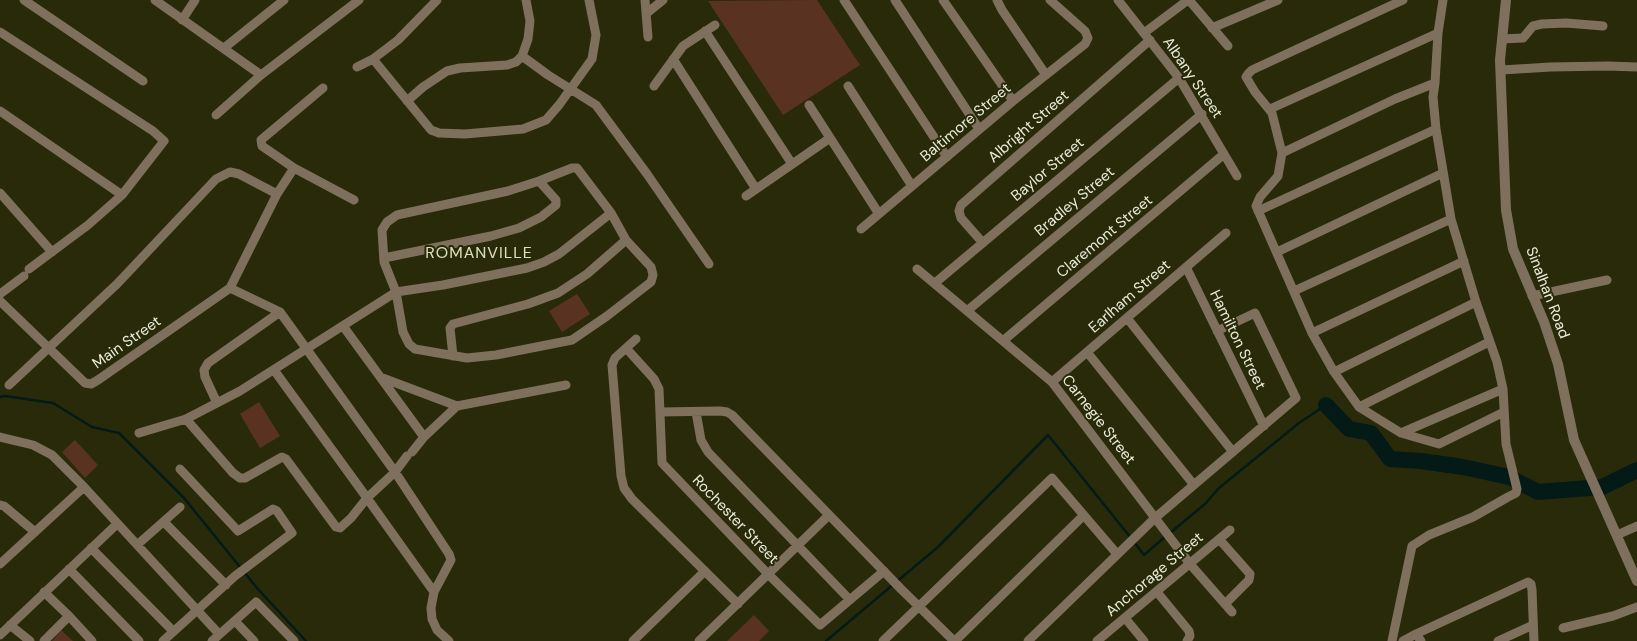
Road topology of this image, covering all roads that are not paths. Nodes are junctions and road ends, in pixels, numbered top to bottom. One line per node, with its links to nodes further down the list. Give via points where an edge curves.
1 (24, 0): 44 (street)
2 (155, 0): 23 (street)
3 (194, 0): 23 (street)
4 (284, 0): 34 (street)
5 (359, 0): 41 (street)
6 (437, 0): 36 (street, via 411,28)
7 (526, 0): 35 (street, via 530,21)
8 (589, 0): 49 (street, via 596,35 592,59)
9 (645, 0): 22 (street)
10 (663, 0): 22 (street)
11 (844, 0): 62 (street)
12 (894, 0): 58 (street)
13 (943, 0): 51 (street)
14 (997, 0): 42 (street)
15 (1050, 0): 42 (street, Baltimore Street, via 1080,25 1088,38 1081,48)
16 (1118, 0): 30 (street, Albany Street)
17 (1189, 0): 26 (street); 30 (street, Albright Street)
18 (1404, 0): 53 (street, via 1250,72 1246,77)
19 (1442, 0): 29 (street)
20 (1506, 0): 32 (street, Sinalhan Road)
21 (1274, 1): 26 (street)
22 (647, 13): 31 (street)
23 (182, 20): 34 (street)
24 (715, 25): 27 (street)
25 (1603, 26): 32 (street, via 1542,24 1533,26 1523,38)
26 (1212, 28): 33 (street)
27 (705, 31): 37 (street, via 683,46); 63 (street)
28 (0, 32): 72 (street, via 164,141)
29 (1438, 33): 45 (street); 53 (street)
30 (1147, 36): 43 (street, Albany Street); 82 (street, Albright Street, via 961,205 961,218)
31 (648, 37)
32 (1502, 39): 40 (street, Sinalhan Road)
33 (1228, 46)
34 (224, 48): 41 (street)
35 (522, 56): 49 (street); 50 (street, via 507,65 448,71)
36 (373, 58): 38 (street); 50 (street)
37 (673, 59): 46 (street); 69 (street)
38 (357, 67)
39 (1637, 68): 40 (street)
40 (1501, 70): 96 (street, Sinalhan Road, via 1507,218 1514,253)
41 (260, 75): 56 (street)
42 (1046, 75): 51 (street, Baltimore Street)
43 (1179, 78): 55 (street, Albany Street); 82 (street, Baylor Street)
44 (143, 82)
45 (1435, 83): 57 (street); 60 (street)
46 (654, 86)
47 (848, 86): 68 (street)
48 (323, 88): 64 (street, via 261,140 262,146)
49 (571, 89): 50 (street, via 546,120 523,129 465,134 439,134 431,130); 87 (street, via 596,105 608,120)
50 (407, 101)
51 (1013, 101): 58 (street, Baltimore Street)
52 (809, 105): 59 (street)
53 (1270, 109): 60 (street)
54 (0, 111): 72 (street)
55 (1202, 114): 61 (street, Albany Street); 99 (street, Bradley Street)
56 (216, 115)
57 (1436, 129): 65 (street); 75 (street)
58 (979, 130): 62 (street, Baltimore Street)
59 (830, 138): 63 (street); 77 (street)
60 (1282, 153): 75 (street, via 1278,176 1260,197 1256,206)
61 (1224, 154): 66 (street, Albany Street); 106 (street, Claremont Street)
62 (947, 157): 68 (street, Baltimore Street)
63 (792, 164): 69 (street)
64 (294, 168): 71 (street); 74 (street)
65 (1443, 173): 78 (street); 84 (street)
66 (1237, 176)
67 (539, 181): 76 (street, via 577,168); 85 (street, via 397,215 382,230); 85 (street, via 556,200 556,205 541,218 491,236)
68 (912, 186): 77 (street, Baltimore Street)
69 (756, 189): 73 (street)
70 (0, 193): 83 (street)
71 (277, 194): 92 (street); 108 (street, via 239,174 230,172 216,180 117,284)
72 (122, 195): 83 (street)
73 (746, 196)
74 (354, 200)
75 (1258, 211): 84 (street)
76 (611, 213): 81 (street); 94 (street, via 544,262 527,268)
77 (879, 214): 79 (street, Baltimore Street)
78 (1451, 219): 86 (street); 93 (street)
79 (861, 229)
80 (1226, 233): 88 (street, Earlham Street)
81 (626, 240): 112 (street, via 587,274 558,293 453,324 450,328); 112 (street, via 651,267 651,282 572,340 496,355)
82 (983, 243): 91 (street, Baylor Street)
83 (52, 252): 95 (street)
84 (1277, 252): 93 (street)
85 (384, 258): 94 (street)
86 (1464, 261): 98 (street); 104 (street)
87 (709, 264)
88 (1186, 267): 101 (street, Earlham Street); 103 (street, Hamilton Street)
89 (917, 270): 91 (street, Carnegie Street)
90 (1606, 280): 96 (street)
91 (935, 283): 99 (street, Carnegie Street)
92 (230, 288): 100 (street); 108 (street, Main Street, via 91,384 72,372)
93 (1294, 291): 104 (street)
94 (396, 292): 102 (street); 112 (street, via 403,332 409,344 415,349)
95 (0, 294)
96 (1532, 296): 148 (street, Sinalhan Road, via 1558,364 1574,440)
97 (0, 301): 108 (street, Main Street)
98 (1476, 302): 107 (street); 114 (street)
99 (967, 311): 106 (street, Carnegie Street)
100 (280, 312): 109 (street); 120 (street, via 208,363 205,377)
101 (1126, 318): 111 (street, Earlham Street); 132 (street)
102 (343, 326): 109 (street); 115 (street)
103 (1217, 330): 127 (street, Hamilton Street); 127 (street, via 1256,313 1296,398)
104 (1312, 333): 114 (street)
105 (636, 339): 110 (street)
106 (1004, 340): 116 (street, Carnegie Street)
107 (1490, 342): 119 (street); 122 (street)
108 (50, 348): 117 (street)
109 (307, 348): 113 (street); 134 (street)
110 (626, 348): 123 (street, Rochester Street, via 654,379); 157 (street, via 612,365 620,476 624,488)
111 (1087, 352): 116 (street, Earlham Street); 135 (street)
112 (453, 356)
113 (274, 370): 120 (street); 137 (street)
114 (1334, 372): 122 (street)
115 (380, 376): 121 (street); 131 (street)
116 (1052, 382): 142 (street, Carnegie Street)
117 (9, 385)
118 (566, 385): 121 (street)
119 (1504, 389): 125 (street); 128 (street)
120 (217, 403): 126 (street)
121 (457, 406): 131 (street)
122 (1359, 407): 128 (street)
123 (660, 412): 124 (street); 159 (street, Rochester Street, via 662,463)
124 (696, 412): 140 (street, via 720,411 732,415); 151 (street, via 701,440 708,452)
125 (1504, 412): 128 (street, via 1439,444); 199 (street, via 1506,444 1516,493 1412,546)
126 (186, 419): 129 (street); 137 (street, via 240,478 282,457 286,459 336,527 342,527)
127 (1264, 426): 132 (street)
128 (1401, 433)
129 (140, 434)
130 (0, 437): 136 (street, via 33,446 52,456)
131 (424, 437): 134 (street)
132 (1233, 452): 135 (street)
133 (180, 469): 161 (street, via 238,531 273,510 292,533)
134 (395, 472): 137 (street); 163 (street, via 452,560)
135 (1194, 485): 142 (street)
136 (84, 487): 144 (street); 147 (street)
137 (367, 498): 163 (street)
138 (0, 505): 147 (street)
139 (180, 507): 143 (street)
140 (829, 515): 151 (street); 158 (street)
141 (1083, 516): 153 (street); 168 (street, via 1052,478); 194 (street)
142 (1155, 518): 153 (street); 155 (street, Carnegie Street)
143 (164, 522): 150 (street); 161 (street)
144 (117, 524): 150 (street); 152 (street)
145 (1637, 526): 148 (street)
146 (1230, 530): 149 (street, Anchorage Street)
147 (35, 532): 154 (street)
148 (1617, 535): 160 (street, Sinalhan Road)
149 (1219, 540): 155 (street, Anchorage Street); 167 (street, via 1250,574 1249,580)
150 (137, 545): 170 (street)
151 (798, 545): 159 (street); 165 (street)
152 (92, 548): 156 (street); 178 (street)
153 (1116, 554): 195 (street)
154 (0, 564)
155 (1190, 564): 164 (street, Anchorage Street); 167 (street, Carnegie Street)
156 (69, 569): 162 (street); 185 (street)
157 (705, 571): 166 (street); 191 (street)
158 (884, 571): 165 (street, Rochester Street); 168 (street)
159 (768, 574): 165 (street, Rochester Street, via 820,625); 166 (street)
160 (1637, 581)
161 (226, 585): 170 (street)
162 (44, 592): 172 (street); 175 (street)
163 (434, 592): 190 (street, via 432,619)
164 (1157, 592): 173 (street, Anchorage Street); 198 (street, via 1189,631)
165 (850, 600)
166 (738, 604): 192 (street)
167 (1225, 604): 171 (street, Carnegie Street)
168 (919, 607): 193 (street); 194 (street)
169 (1637, 607): 177 (street)
170 (198, 610): 178 (street); 179 (street)
171 (1232, 612)
172 (69, 616): 183 (street); 184 (street)
173 (1125, 618): 196 (street, Anchorage Street); 197 (street)
174 (235, 621): 179 (street); 188 (street); 189 (street, via 256,602)
175 (10, 625): 180 (street); 182 (street)
176 (1533, 625): 181 (street, via 1532,590 1528,582); 201 (street); 202 (street)
177 (1563, 628)
178 (173, 631): 186 (street)
179 (219, 634): 187 (street)
180 (0, 635)
181 (1419, 638): 200 (street)
182 (30, 641)
183 (44, 641)
184 (92, 641)
185 (138, 641)
186 (163, 641)
187 (212, 641)
188 (254, 641)
189 (294, 641)
190 (449, 641)
191 (633, 641)
192 (699, 641)
193 (883, 641)
194 (954, 641)
195 (1028, 641)
196 (1097, 641)
197 (1144, 641)
198 (1187, 641)
199 (1392, 641)
200 (1402, 641)
201 (1498, 641)
202 (1534, 641)

